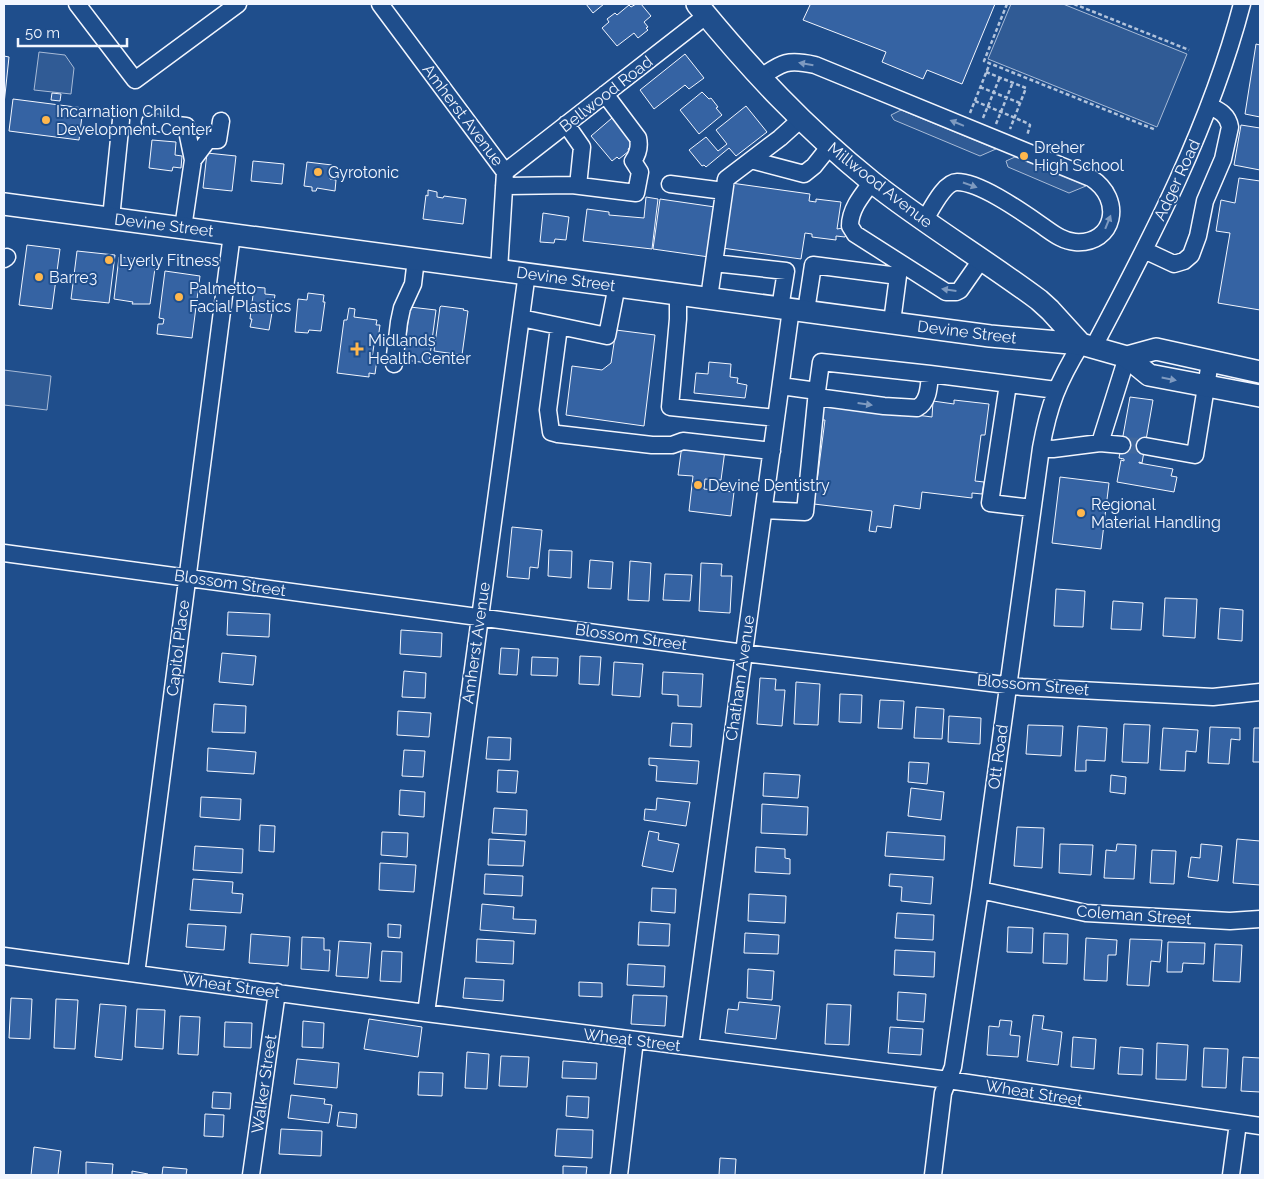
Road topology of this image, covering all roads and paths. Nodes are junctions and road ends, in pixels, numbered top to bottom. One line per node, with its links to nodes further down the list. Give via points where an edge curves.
1 (77, 4): 2 (street, via 136,80)
2 (238, 4)
3 (380, 4): 38 (street, Amherst Avenue)
4 (1007, 4): 9 (path, via 984,61)
5 (1074, 4): 8 (path)
6 (1242, 4): 20 (street, Adger Road)
7 (702, 9): 12 (main road, Millwood Avenue); 16 (street, Bellwood Road)
8 (1189, 50)
9 (990, 63): 10 (path); 32 (path)
10 (986, 72): 11 (path); 14 (path)
11 (1000, 77): 13 (path); 15 (path)
12 (760, 78): 26 (main road, Millwood Avenue); 45 (street, one-way to 12, via 946,187 959,182 1000,199 1058,237 1075,242 1101,234 1110,219 1111,207 1105,190 1091,178 815,65 785,63)
13 (1013, 82): 17 (path); 19 (path, via 1026,88)
14 (980, 87): 15 (path); 18 (path)
15 (994, 93): 17 (path); 21 (path)
16 (605, 94): 30 (street, Bellwood Road); 41 (street, via 638,138 638,155 633,161 640,172 636,193)
17 (1007, 98): 19 (path); 22 (path)
18 (975, 101): 21 (path); 23 (path)
19 (1020, 103): 24 (path)
20 (1210, 106): 48 (street, Adger Road); 48 (street, via 1224,114 1230,127 1223,159 1205,201 1194,250 1179,264)
21 (988, 107): 22 (path); 29 (path)
22 (1001, 112): 24 (path); 31 (path)
23 (968, 116)
24 (1014, 117): 33 (path); 34 (path, via 1030,126)
25 (121, 120): 44 (street)
26 (801, 120): 35 (main road, Millwood Avenue); 37 (street)
27 (221, 121): 36 (street, via 218,140 208,140)
28 (150, 122): 36 (street, via 186,126)
29 (982, 122)
30 (566, 124): 38 (street, Bellwood Road); 41 (street, via 582,147)
31 (994, 127)
32 (1156, 130)
33 (1009, 133)
34 (1025, 140)
35 (830, 146): 37 (street, via 804,174); 39 (main road, Millwood Avenue)
36 (193, 160): 46 (street)
37 (751, 160): 42 (street, via 726,180)
38 (504, 179): 41 (street); 52 (street, Amherst Avenue)
39 (872, 182): 45 (main road, Millwood Avenue); 53 (street, via 856,203 850,226 855,234)
40 (670, 184): 42 (street)
41 (578, 186)
42 (724, 191): 51 (street)
43 (4, 204): 44 (main road, Devine Street)
44 (111, 218): 46 (main road, Devine Street)
45 (924, 221): 50 (main road, Millwood Avenue)
46 (183, 228): 47 (main road, Devine Street)
47 (232, 234): 49 (main road, Devine Street); 83 (street, Capitol Place)
48 (1144, 250): 62 (street, Adger Road)
49 (416, 258): 52 (main road, Devine Street); 65 (street, via 413,284 399,322)
50 (981, 260): 53 (street, one-way to 53, via 960,290 951,292); 62 (main road, Millwood Avenue, via 1039,300)
51 (714, 263): 57 (street); 58 (street, via 786,271)
52 (499, 270): 54 (main road, Devine Street)
53 (901, 270): 58 (street, via 813,265); 60 (street)
54 (527, 273): 55 (main road, Devine Street); 59 (street, Amherst Avenue)
55 (617, 286): 56 (main road, Devine Street); 61 (street, via 606,336)
56 (678, 294): 57 (main road, Devine Street); 74 (street, via 670,407)
57 (709, 298): 58 (main road, Devine Street)
58 (793, 309): 60 (main road, Devine Street); 69 (street, Chatham Avenue)
59 (521, 318): 61 (street); 84 (street, Amherst Avenue)
60 (892, 322): 62 (main road, Devine Street)
61 (559, 327): 79 (street, via 548,410 551,432 652,445 672,445 683,441)
62 (1087, 346): 63 (main road, Devine Street); 71 (street, Ott Road, via 1063,373)
63 (1127, 357): 64 (main road, via 1156,349); 70 (main road, Devine Street, one-way to 70, via 1149,375); 75 (street)
64 (1210, 362): 66 (main road); 70 (street)
65 (394, 364)
66 (1257, 371): 73 (main road)
67 (930, 374): 68 (street); 72 (street, one-way to 67, via 884,406 917,408 925,400); 72 (street, via 821,362)
68 (1008, 384): 71 (street); 80 (street, via 990,503)
69 (781, 386): 72 (street); 74 (street, Chatham Avenue)
70 (1206, 386): 73 (main road, Devine Street); 77 (street, via 1195,455)
71 (1056, 390): 78 (street, Ott Road)
72 (817, 394): 81 (street, via 805,512)
73 (1254, 395)
74 (776, 418): 79 (street, Chatham Avenue)
75 (1100, 443): 76 (street); 78 (street)
76 (1122, 445)
77 (1145, 446)
78 (1041, 448): 80 (street, Ott Road)
79 (772, 451): 81 (street, Chatham Avenue)
80 (1032, 508): 86 (street, Ott Road)
81 (764, 510): 85 (street, Chatham Avenue)
82 (4, 553): 83 (street, Blossom Street)
83 (187, 578): 84 (street, Blossom Street); 91 (street, Capitol Place)
84 (480, 617): 85 (street, Blossom Street); 93 (street, Amherst Avenue)
85 (744, 652): 86 (street, Blossom Street); 95 (street, Chatham Avenue)
86 (1007, 685): 87 (street, Blossom Street, via 1213,697); 88 (street, Ott Road)
87 (1260, 692)
88 (980, 890): 89 (street, Coleman Street, via 1086,913 1230,921); 96 (street, Ott Road, via 953,1067)
89 (1260, 919)
90 (4, 956): 91 (street, Wheat Street)
91 (136, 974): 92 (street, Wheat Street)
92 (276, 992): 93 (street, Wheat Street); 99 (street, Walker Street)
93 (426, 1013): 94 (street, Wheat Street)
94 (635, 1040): 95 (street, Wheat Street); 100 (street)
95 (690, 1047): 96 (street, Wheat Street)
96 (948, 1080): 97 (street, Wheat Street); 101 (street, Ott Road, via 942,1093)
97 (1238, 1123): 98 (street, Wheat Street); 102 (street)
98 (1260, 1126)
99 (251, 1175)
100 (619, 1175)
101 (933, 1175)
102 (1231, 1175)

